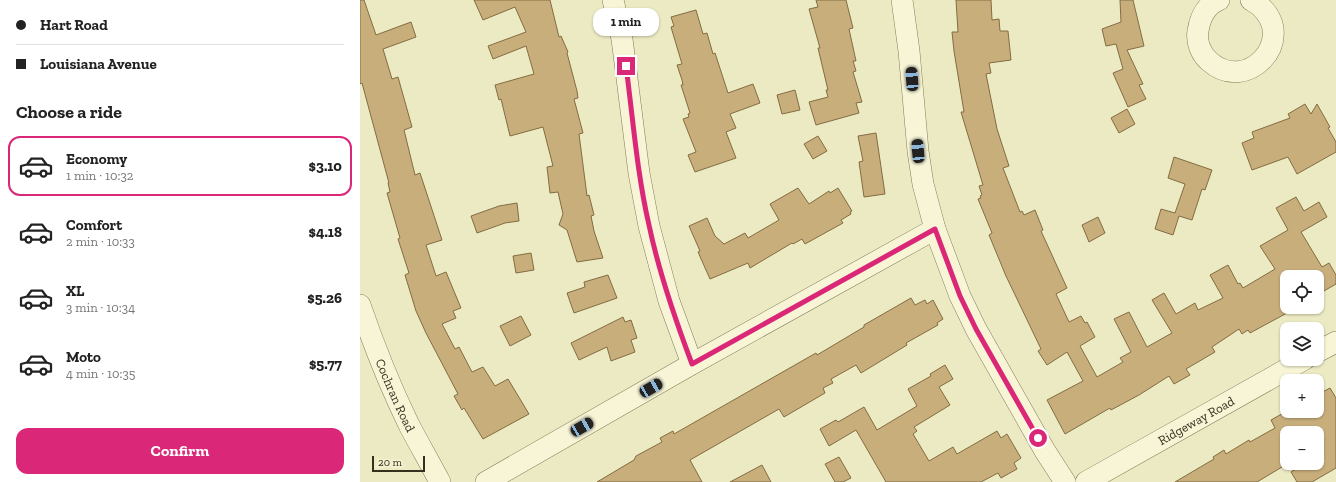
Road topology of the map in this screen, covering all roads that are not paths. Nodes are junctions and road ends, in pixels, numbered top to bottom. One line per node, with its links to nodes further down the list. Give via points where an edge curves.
1 (613, 0): 9 (street, via 622,39 639,173 649,226 669,301)
2 (902, 0): 5 (street, via 918,151 923,184)
3 (1219, 0): 4 (street, via 1205,10 1199,21 1199,46 1204,57 1213,65 1225,71 1237,72 1249,70 1260,63 1273,41 1269,17)
4 (1251, 0)
5 (935, 229): 9 (street); 13 (street, via 960,296 976,329)
6 (360, 305): 11 (street, Cochran Road, via 390,384)
7 (1336, 342): 8 (street)
8 (1324, 348)
9 (692, 364): 12 (street)
10 (1293, 366): 14 (street, Ridgeway Road)
11 (440, 482)
12 (486, 482)
13 (1065, 482)
14 (1086, 482)

